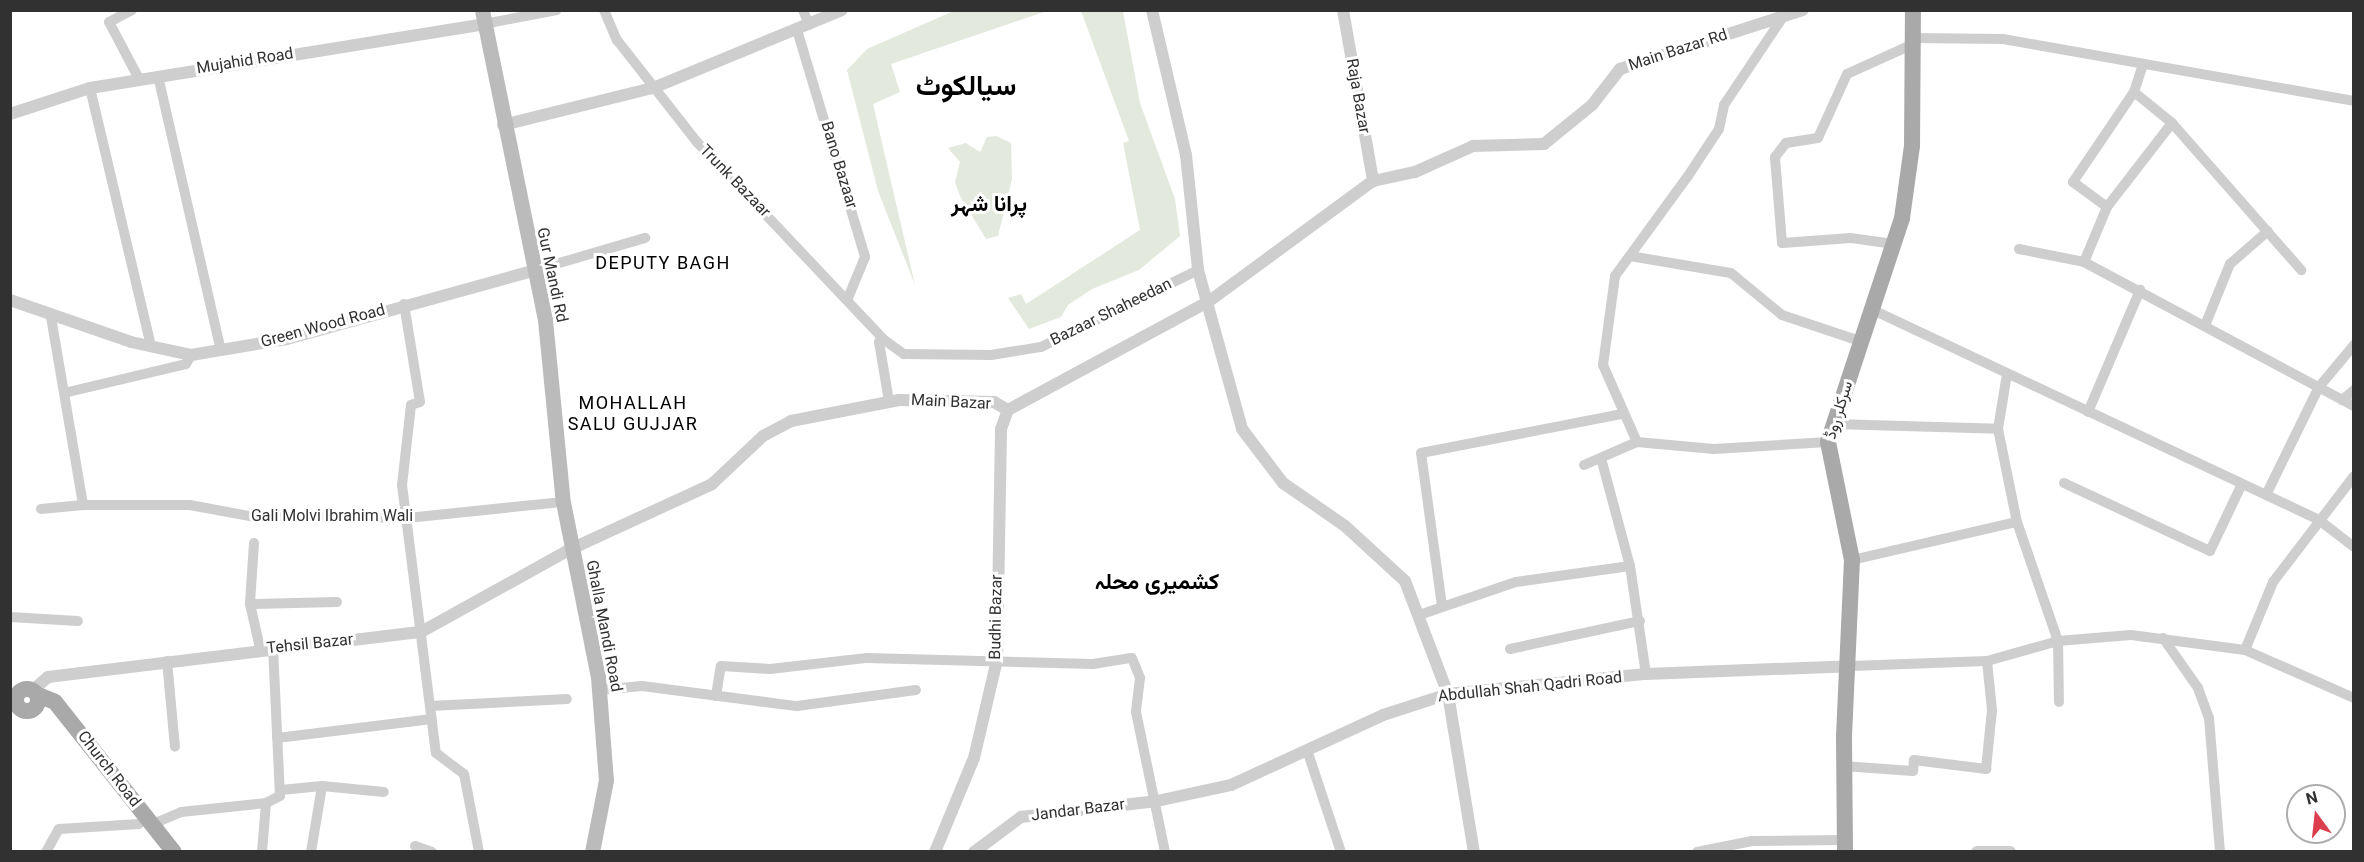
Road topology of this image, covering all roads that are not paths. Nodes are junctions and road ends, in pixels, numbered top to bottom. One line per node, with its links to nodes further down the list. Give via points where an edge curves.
1 (132, 10): 16 (street, via 109,22)
2 (557, 10): 11 (street)
3 (604, 10): 18 (street, Trunk Bazaar, via 617,40)
4 (803, 10): 12 (street, Bano Bazaar)
5 (842, 10): 12 (street)
6 (1152, 10): 32 (street, via 1186,155)
7 (1343, 10): 24 (street, Raja Bazar)
8 (1803, 10): 10 (street, Main Bazar Rd)
9 (1913, 10): 13 (main road, سرکلر روڈ)
10 (1787, 12): 24 (street, Main Bazar Rd, via 1620,69 1593,105 1544,144 1473,146 1415,172); 30 (street, via 1724,105 1719,129)
11 (483, 17): 15 (street, Mujahid Road); 23 (main road, Gur Mandi Rd)
12 (803, 27): 18 (street); 36 (street, Bano Bazaar, via 865,257)
13 (1911, 42): 14 (street, via 2003,39); 28 (main road, سرکلر روڈ, via 1912,146); 28 (street, via 1847,74 1818,138 1786,143 1775,157 1782,243 1851,238)
14 (2143, 65): 19 (street); 20 (street)
15 (158, 76): 16 (street, Mujahid Road); 47 (street)
16 (139, 79): 17 (street, Mujahid Road)
17 (90, 88): 21 (street, Mujahid Road); 46 (street)
18 (653, 88): 23 (street); 36 (street, Trunk Bazaar, via 697,142)
19 (2134, 92): 22 (street); 25 (street, via 2073,182)
20 (2354, 101)
21 (10, 114)
22 (2172, 123): 25 (street); 26 (street)
23 (503, 126): 34 (main road, Gur Mandi Rd)
24 (1373, 181): 38 (street, Main Bazar)
25 (2107, 207): 31 (street)
26 (2268, 231): 33 (street); 42 (street, via 2230,264)
27 (645, 237): 34 (street)
28 (1894, 244): 40 (main road, سرکلر روڈ)
29 (2019, 249): 31 (street)
30 (1630, 256): 44 (street, via 1731,273 1782,315); 58 (street, via 1615,276 1605,327 1603,365)
31 (2085, 262): 35 (street)
32 (1198, 270): 38 (street); 43 (street, Bazaar Shaheedan, via 1041,346 991,355 918,355 904,354)
33 (2301, 270)
34 (532, 271): 39 (street, Green Wood Road); 69 (main road, Gur Mandi Rd, via 545,320)
35 (2140, 290): 42 (street); 57 (street)
36 (848, 298): 43 (street, Trunk Bazaar)
37 (10, 300): 41 (street, Green Wood Road)
38 (1208, 302): 56 (street, Main Bazar); 83 (street, via 1237,414 1261,459 1389,565)
39 (404, 304): 47 (street, Green Wood Road, via 287,339); 72 (street, via 420,402 411,405 405,434 402,485)
40 (1873, 310): 44 (main road, سرکلر روڈ); 49 (street)
41 (51, 317): 46 (street, Green Wood Road); 52 (street)
42 (2206, 323): 50 (street)
43 (883, 339): 54 (street, via 879,342)
44 (1860, 341): 59 (main road, سرکلر روڈ)
45 (2354, 345): 50 (street)
46 (151, 346): 48 (street, Green Wood Road)
47 (221, 350): 48 (street, Green Wood Road)
48 (191, 355): 52 (street, via 186,364)
49 (2007, 374): 57 (street); 60 (street)
50 (2319, 387): 53 (street); 68 (street)
51 (2354, 390): 53 (street)
52 (64, 393): 70 (street)
53 (2342, 400): 55 (street)
54 (890, 401): 56 (street, Main Bazar, via 994,402); 77 (street, Main Bazar, via 790,421 763,436 712,484)
55 (2354, 406)
56 (1008, 410): 94 (street, Budhi Bazar, via 1001,429)
57 (2088, 412): 67 (street)
58 (1621, 414): 61 (street); 82 (street, via 1421,453)
59 (1834, 424): 60 (street); 62 (main road, سرکلر روڈ)
60 (1998, 429): 74 (street)
61 (1637, 442): 62 (street, via 1714,449); 63 (street)
62 (1828, 442): 78 (main road, سرکلر روڈ)
63 (1601, 458): 64 (street); 79 (street)
64 (1584, 465)
65 (2354, 476): 73 (street)
66 (2064, 483): 67 (street, via 2210,551)
67 (2242, 484): 68 (street)
68 (2266, 495): 73 (street)
69 (563, 501): 72 (street, Gali Molvi Ibrahim Wali); 77 (main road, Gur Mandi Rd)
70 (83, 505): 71 (street, Gali Molvi Ibrahim Wali); 72 (street, Gali Molvi Ibrahim Wali, via 190,505 254,517)
71 (41, 509)
72 (407, 518): 87 (street)
73 (2319, 520): 76 (street); 93 (street, via 2273,582)
74 (2017, 522): 78 (street); 89 (street)
75 (254, 543): 81 (street)
76 (2354, 547)
77 (571, 549): 87 (street, Tehsil Bazar); 99 (main road, Ghalla Mandi Road)
78 (1852, 560): 97 (main road, سرکلر روڈ)
79 (1630, 566): 82 (street, via 1516,582); 86 (street)
80 (337, 602): 81 (street)
81 (250, 604): 91 (street)
82 (1442, 606): 83 (street)
83 (1422, 614): 101 (street)
84 (10, 617): 85 (street)
85 (78, 621)
86 (1640, 621): 92 (street); 98 (street)
87 (421, 632): 90 (street, Tehsil Bazar); 108 (street)
88 (2163, 638): 89 (street, via 2099,634); 93 (street); 139 (street, via 2198,688 2209,718)
89 (2058, 641): 95 (street); 106 (street)
90 (273, 647): 91 (street, Tehsil Bazar); 110 (street)
91 (260, 648): 96 (street, Tehsil Bazar)
92 (1510, 649)
93 (2245, 650): 104 (street)
94 (997, 660): 103 (street, via 867,658 770,669 720,666); 117 (street, via 1094,664 1132,658 1140,678 1136,712); 131 (street, Budhi Bazar, via 974,758)
95 (1987, 661): 97 (street); 113 (street, via 1992,710 1986,769 1914,760 1913,771)
96 (167, 662): 102 (street, Tehsil Bazar, via 48,677); 111 (street)
97 (1851, 666): 98 (street, Abdullah Shah Qadri Road); 113 (main road, سرکلر روڈ)
98 (1646, 674): 101 (street, Abdullah Shah Qadri Road)
99 (599, 690): 103 (street, via 642,686); 130 (main road, Ghalla Mandi Road, via 606,780)
100 (916, 690): 103 (street, via 797,706)
101 (1449, 694): 112 (street, Abdullah Shah Qadri Road); 135 (street)
102 (37, 695): 107 (main road, via 23,689); 119 (main road, Church Road); 120 (main road, Church Road, via 56,702)
103 (716, 696)
104 (2354, 698)
105 (567, 699): 108 (street)
106 (2059, 702)
107 (14, 703)
108 (430, 706): 109 (street)
109 (432, 719): 110 (street); 129 (street, via 436,753 464,774 468,785)
110 (277, 738): 115 (street)
111 (176, 747)
112 (1307, 750): 117 (street, Abdullah Shah Qadri Road, via 1231,784); 134 (street)
113 (1843, 766): 122 (main road, سرکلر روڈ)
114 (322, 786): 115 (street); 116 (street); 127 (street)
115 (281, 790): 118 (street, via 278,799)
116 (384, 792)
117 (1157, 801): 132 (street, Jandar Bazar, via 1042,811 1021,817); 133 (street)
118 (266, 803): 120 (street, via 181,812 160,820); 126 (street)
119 (139, 824): 123 (street, via 59,829); 124 (main road, Church Road)
120 (156, 829): 125 (main road, Church Road)
121 (415, 846): 128 (street)
122 (1845, 846): 136 (street, via 1752,841)
123 (46, 852)
124 (161, 852)
125 (174, 852)
126 (262, 852)
127 (311, 852)
128 (432, 852)
129 (479, 852)
130 (591, 852)
131 (935, 852)
132 (974, 852)
133 (1165, 852)
134 (1341, 852)
135 (1474, 852)
136 (1697, 852)
137 (1977, 852): 138 (street)
138 (2010, 852)
139 (2220, 852)

